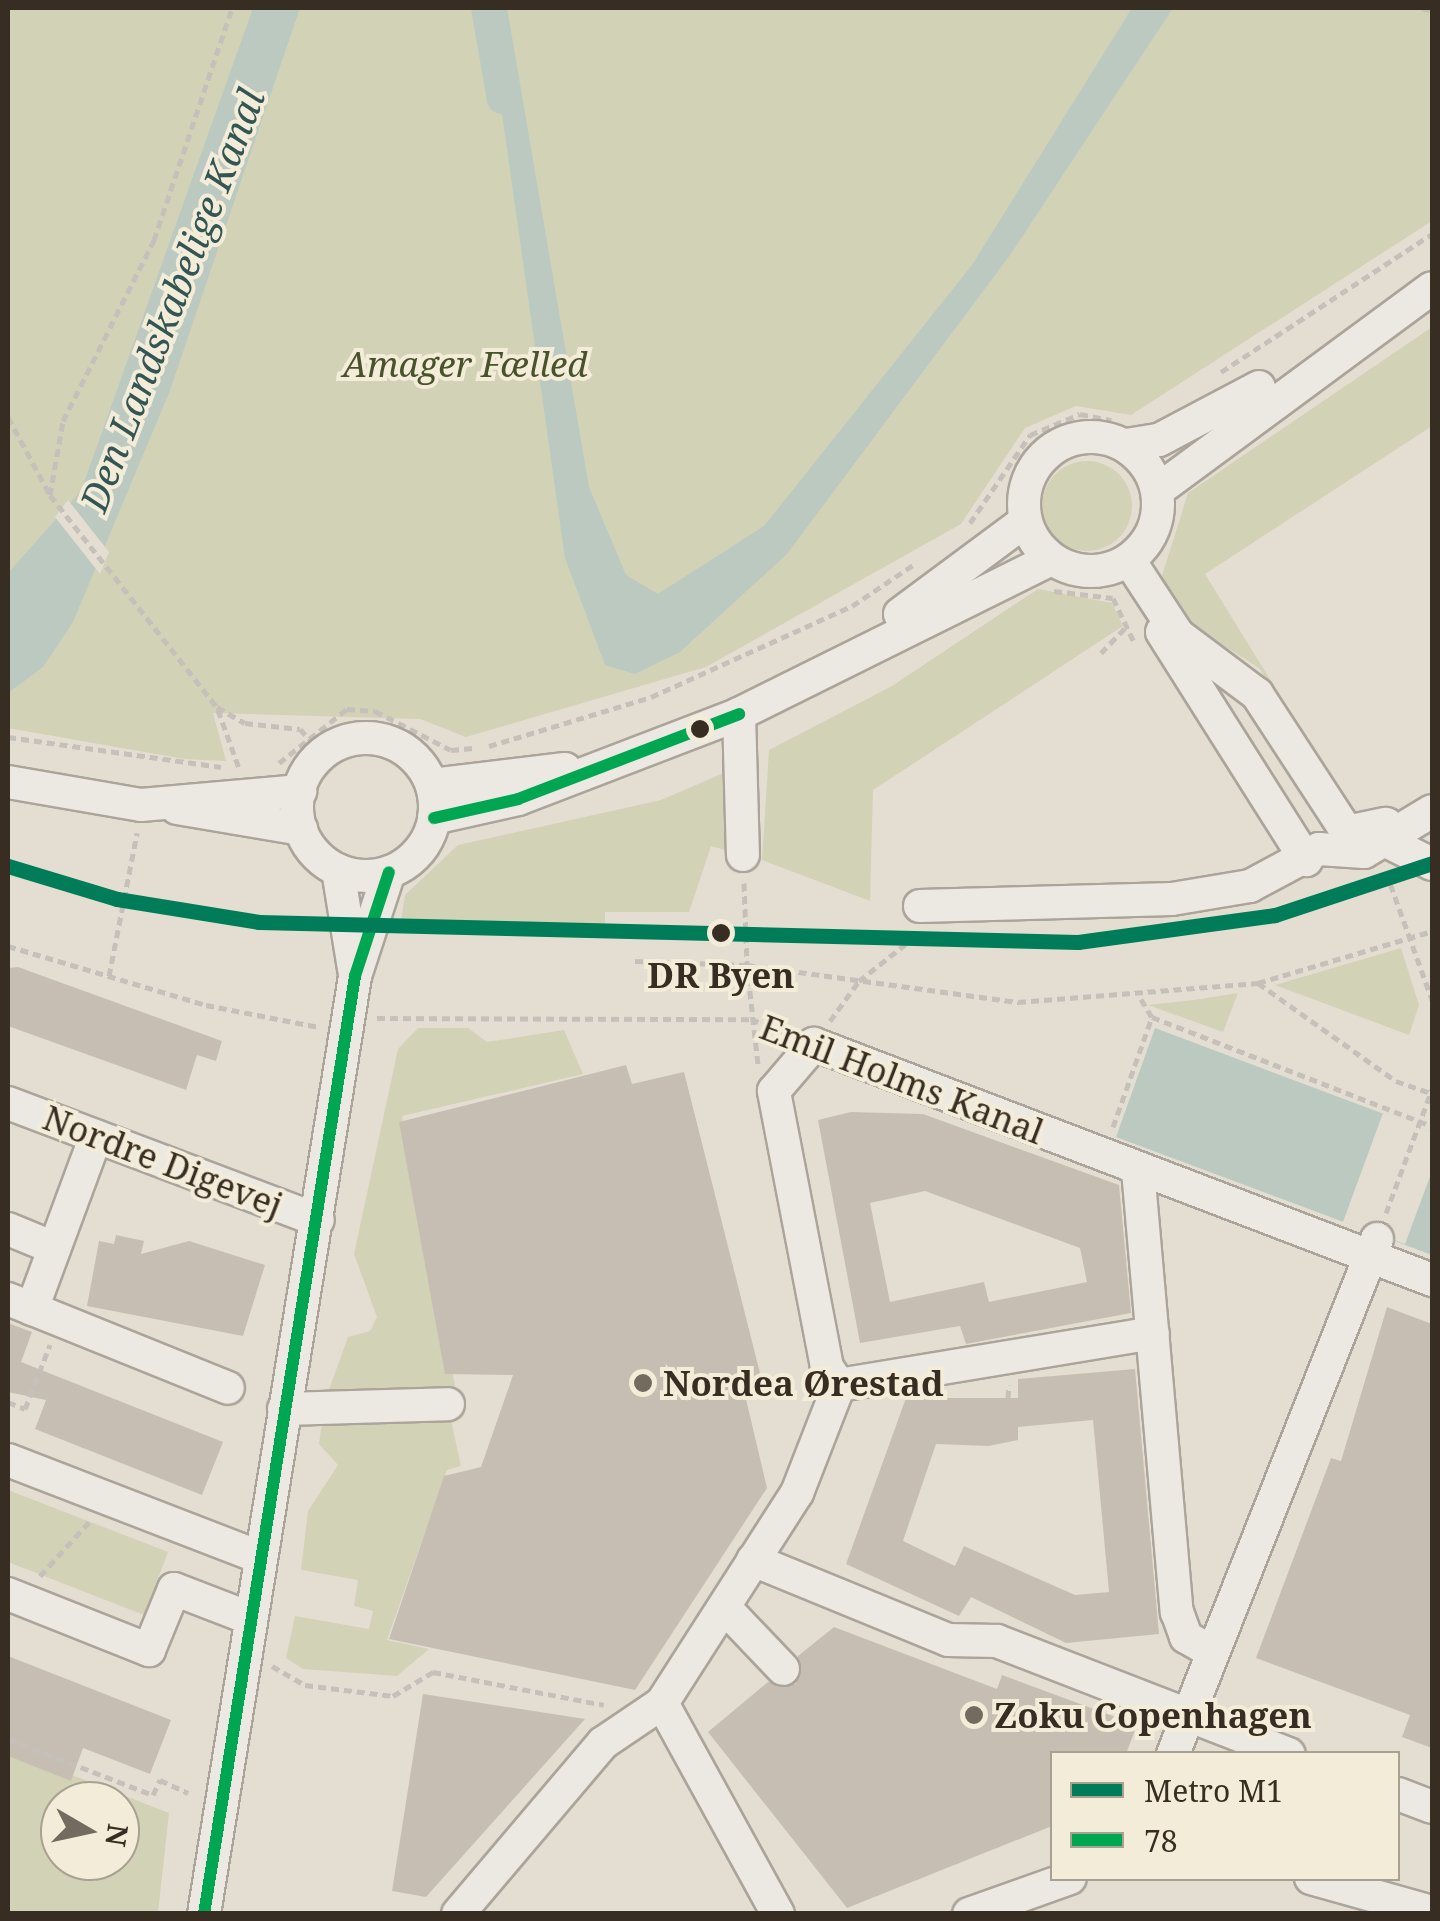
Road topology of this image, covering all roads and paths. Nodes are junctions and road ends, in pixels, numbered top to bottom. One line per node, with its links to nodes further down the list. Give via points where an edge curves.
1 (232, 8): 11 (path, via 154,240 63,421)
2 (1422, 8): 3 (path)
3 (1432, 11)
4 (1432, 234): 7 (path)
5 (1432, 288): 6 (street)
6 (1361, 334): 9 (street, via 1158,440); 10 (street)
7 (1212, 377)
8 (8, 417): 11 (path)
9 (1125, 433): 10 (street); 12 (street, via 1082,436 1050,450 1029,476); 13 (path, via 1080,414 1030,435)
10 (1158, 490): 15 (street, via 1154,529)
11 (50, 494): 21 (path)
12 (1025, 521): 16 (street); 20 (street)
13 (964, 530)
14 (916, 562): 24 (path, via 852,606 733,662 492,746 450,750 376,711 347,709)
15 (1124, 562): 16 (street, via 1090,572); 36 (street, via 1172,648); 36 (street, via 1178,635 1218,664 1319,820)
16 (1048, 572): 17 (path); 20 (street)
17 (1118, 602)
18 (1125, 628): 19 (path)
19 (1102, 653)
20 (848, 654): 22 (street)
21 (217, 707): 24 (path, via 245,724); 25 (path)
22 (739, 714): 26 (street); 37 (street)
23 (8, 736): 25 (path)
24 (314, 744): 28 (path); 30 (street, via 381,740 412,756); 31 (street)
25 (239, 768): 27 (path)
26 (589, 768): 30 (street); 33 (street)
27 (254, 769)
28 (270, 770)
29 (8, 782): 32 (street)
30 (432, 785): 33 (street)
31 (300, 792): 32 (street); 35 (street)
32 (152, 805): 35 (street); 47 (path)
33 (434, 818): 40 (street, via 419,852)
34 (1409, 826): 36 (street, via 1364,852); 38 (street); 43 (path, via 1382,860)
35 (301, 829): 39 (street)
36 (1324, 847): 41 (street, via 1274,880 1172,899)
37 (743, 855): 46 (path)
38 (1432, 864)
39 (338, 870): 40 (street); 48 (street)
40 (389, 872): 48 (street)
41 (920, 906): 49 (path, via 931,924)
42 (1432, 931): 43 (path)
43 (1408, 940): 50 (path); 52 (path)
44 (8, 946): 47 (path)
45 (635, 961): 46 (path)
46 (748, 965): 49 (path); 54 (path)
47 (108, 976): 55 (path)
48 (355, 976): 55 (street)
49 (860, 980): 51 (path, via 1018,1002); 56 (path)
50 (1258, 984): 51 (path); 57 (path, via 1396,1081)
51 (1141, 999): 53 (path)
52 (1432, 1000)
53 (1152, 1017): 59 (path); 62 (path)
54 (750, 1018): 55 (path, Emil Holms Kanal, via 393,1012); 56 (path, Emil Holms Kanal)
55 (348, 1030): 64 (street)
56 (814, 1044): 62 (street, Emil Holms Kanal); 71 (street, via 774,1091 827,1367)
57 (1432, 1091): 59 (path)
58 (8, 1103): 61 (street, Nordre Digevej)
59 (1419, 1122): 60 (path); 66 (path)
60 (1432, 1126)
61 (96, 1136): 64 (street, Nordre Digevej); 67 (street)
62 (1102, 1156): 63 (street, Emil Holms Kanal)
63 (1138, 1170): 66 (street, Emil Holms Kanal); 70 (street)
64 (318, 1220): 75 (street)
65 (8, 1229): 67 (street)
66 (1372, 1247): 68 (street, Emil Holms Kanal); 83 (street)
67 (54, 1248): 69 (street)
68 (1426, 1278)
69 (33, 1309): 72 (street); 73 (path, via 25,1409)
70 (1153, 1333): 71 (street); 83 (street, via 1178,1612 1186,1637)
71 (839, 1385): 79 (street, via 797,1493)
72 (228, 1388)
73 (8, 1402)
74 (448, 1404): 75 (street)
75 (284, 1409): 78 (street)
76 (8, 1460): 77 (street)
77 (108, 1500): 78 (street); 80 (path)
78 (259, 1557): 82 (street)
79 (753, 1560): 81 (street); 87 (street, via 948,1640 998,1641)
80 (14, 1596): 82 (street, via 150,1650 174,1589)
81 (725, 1608): 85 (street); 86 (street)
82 (249, 1618): 97 (street)
83 (1210, 1651): 87 (street)
84 (272, 1666): 86 (path, via 305,1685 393,1696 433,1672)
85 (783, 1670)
86 (650, 1712): 98 (street, via 603,1743); 99 (street)
87 (1186, 1715): 89 (street); 90 (street)
88 (8, 1739): 91 (path, via 153,1795 160,1780)
89 (1174, 1751)
90 (1281, 1751)
91 (188, 1793)
92 (1400, 1795): 93 (street)
93 (1432, 1808)
94 (1062, 1881): 100 (street)
95 (1322, 1881): 96 (street)
96 (1432, 1912)
97 (204, 1914)
98 (458, 1914)
99 (778, 1914)
100 (968, 1914)

